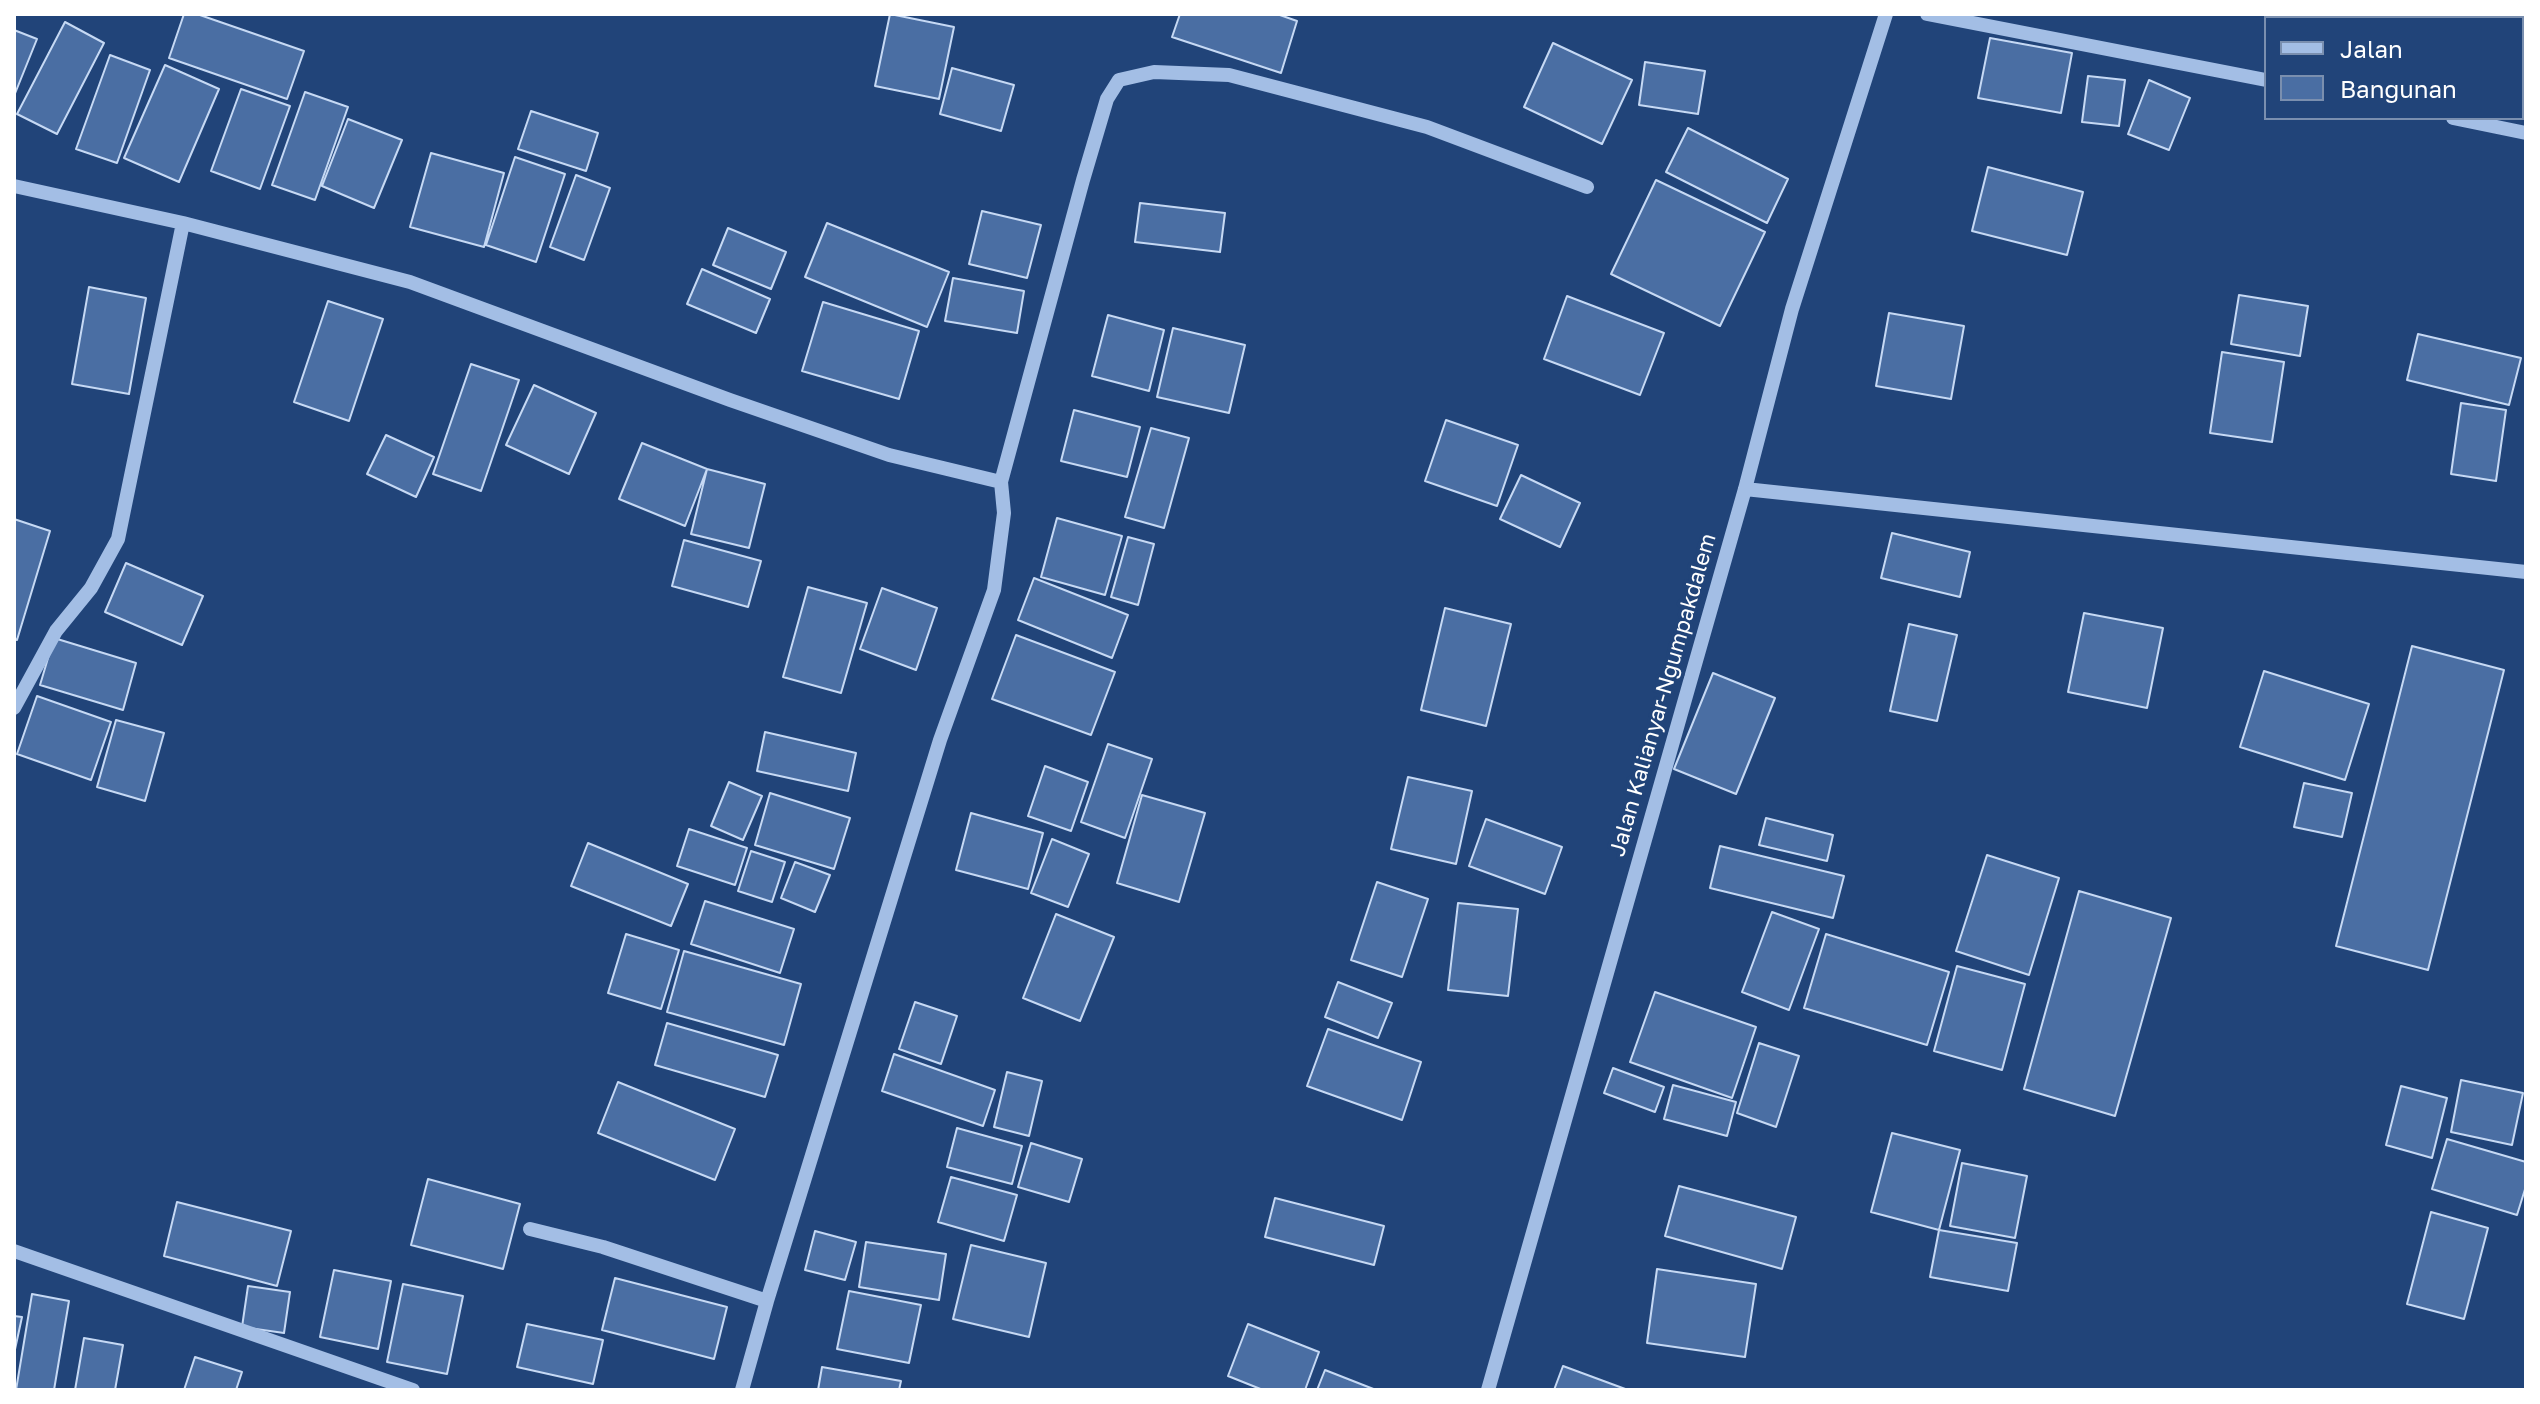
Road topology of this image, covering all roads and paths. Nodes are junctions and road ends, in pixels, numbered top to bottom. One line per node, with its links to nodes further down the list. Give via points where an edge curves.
1 (1886, 14): 10 (street, Jalan Kalianyar-Ngumpakdalem, via 1792,309)
2 (1927, 14): 3 (street)
3 (2264, 80)
4 (2463, 120): 5 (street)
5 (2526, 133)
6 (14, 186): 8 (street)
7 (1587, 187): 9 (street, via 1427,127 1229,75 1154,72 1119,80 1107,99 1083,180)
8 (183, 223): 9 (street, via 410,282 889,455); 12 (street, via 118,539 91,588 56,631)
9 (1001, 482): 15 (street, via 1004,513 994,590 940,740)
10 (1745, 489): 11 (street); 18 (street, Jalan Kalianyar-Ngumpakdalem)
11 (2526, 572)
12 (14, 708)
13 (530, 1229): 15 (street)
14 (14, 1251): 16 (street)
15 (767, 1301): 17 (street)
16 (413, 1390)
17 (742, 1390)
18 (1488, 1390)

